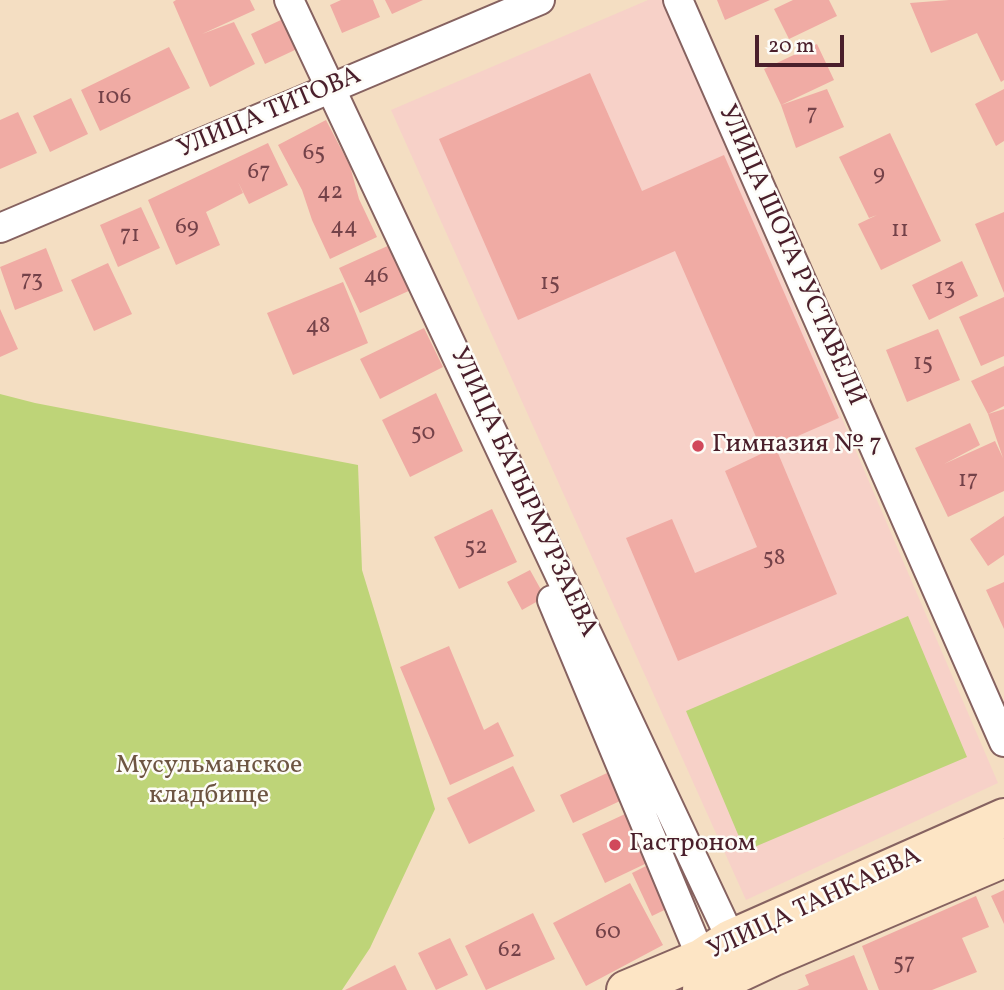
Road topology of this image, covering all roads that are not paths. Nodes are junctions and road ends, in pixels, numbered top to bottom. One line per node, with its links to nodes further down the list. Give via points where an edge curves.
1 (287, 0): 4 (street, УЛИЦА БАТЫРМУРЗАЕВА)
2 (540, 0): 4 (street, УЛИЦА ТИТОВА)
3 (678, 0): 6 (street, УЛИЦА ШОТА РУСТАВЕЛИ)
4 (330, 88): 5 (street, УЛИЦА ТИТОВА); 9 (street, УЛИЦА БАТЫРМУРЗАЕВА)
5 (0, 228)
6 (1004, 743)
7 (1004, 818): 9 (main road, УЛИЦА ТАНКАЕВА)
8 (1004, 858): 9 (main road, УЛИЦА ТАНКАЕВА)
9 (722, 975): 10 (main road, УЛИЦА ТАНКАЕВА)
10 (626, 990)

